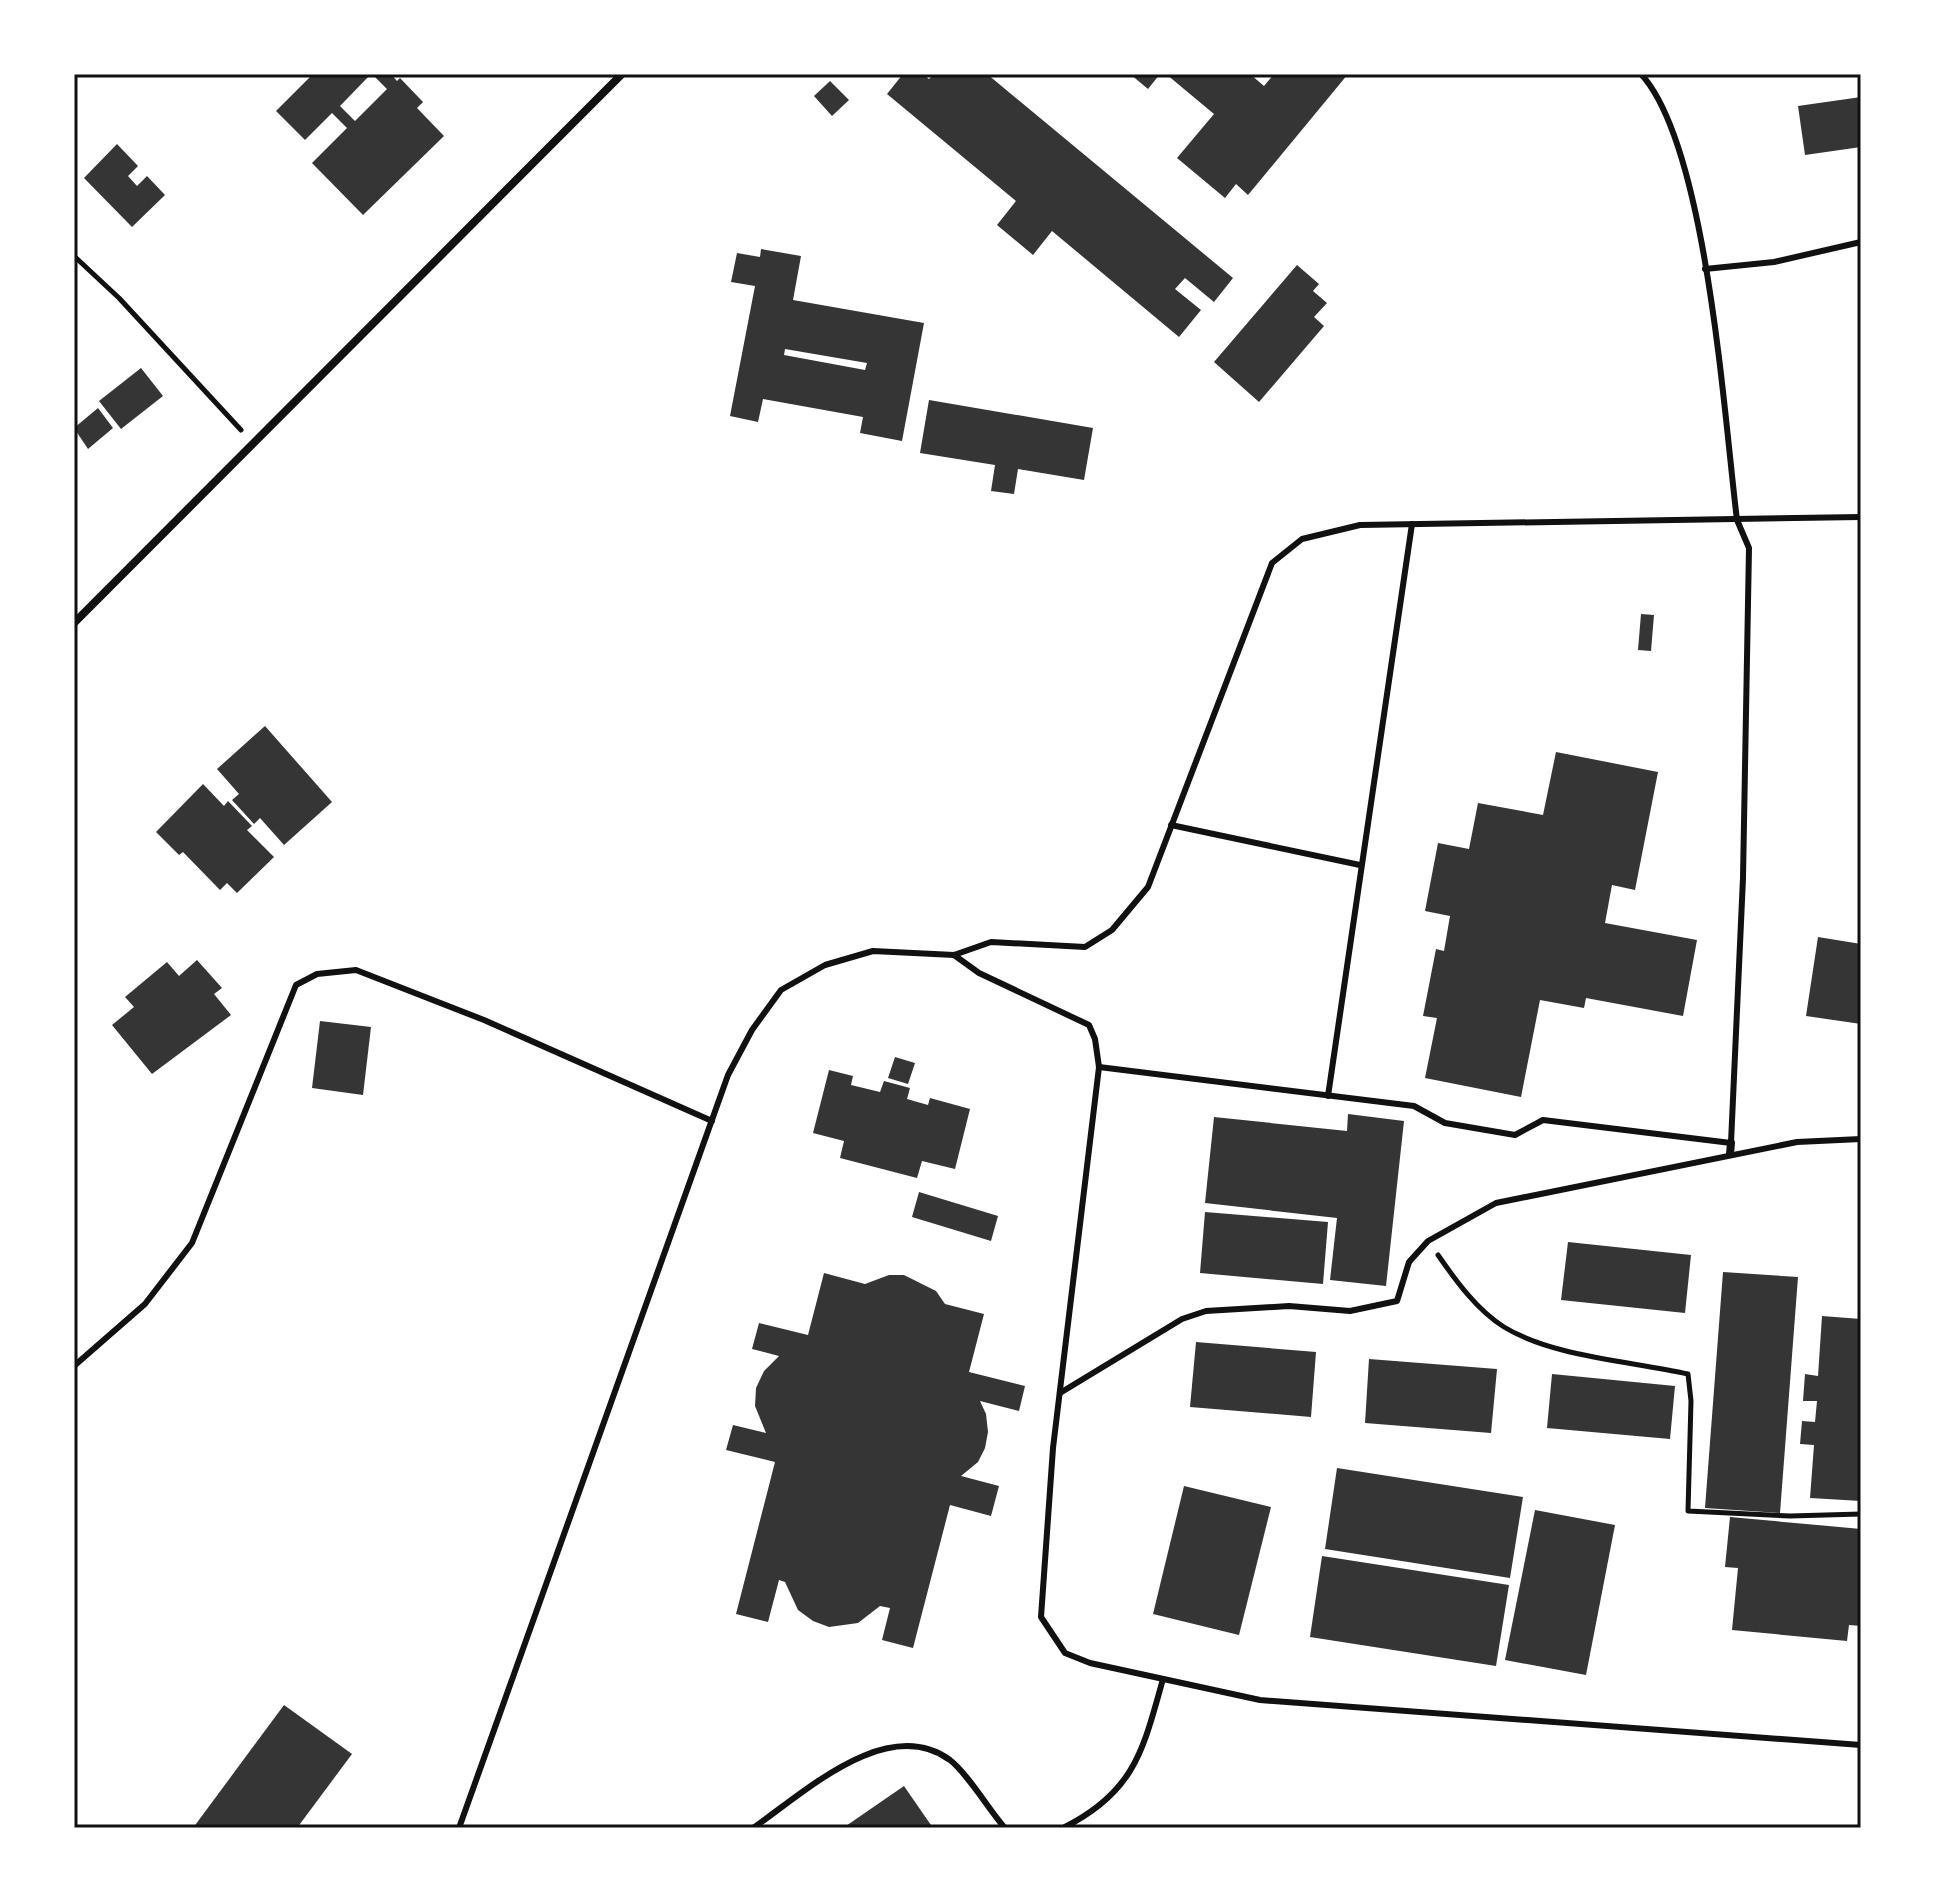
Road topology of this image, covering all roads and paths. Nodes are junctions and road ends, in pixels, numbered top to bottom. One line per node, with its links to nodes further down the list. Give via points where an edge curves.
1 (622, 74): 6 (street)
2 (1641, 74): 5 (lane, via 1653,88 1683,160)
3 (1861, 242): 5 (lane, via 1774,262)
4 (74, 256): 6 (path)
5 (1705, 269): 8 (lane)
6 (253, 443): 10 (street)
7 (1861, 517): 8 (lane)
8 (1737, 520): 9 (lane); 18 (lane, via 1749,548 1750,568)
9 (1412, 524): 11 (lane, via 1360,525 1302,539 1272,563); 12 (lane)
10 (74, 623)
11 (1171, 825): 12 (lane); 13 (lane, via 1148,887 1112,930 1085,947 991,942)
12 (1360, 865): 15 (lane)
13 (954, 955): 14 (lane, via 979,973 1089,1025); 16 (lane, via 873,951 825,965 781,990 728,1075)
14 (1099, 1067): 15 (lane); 22 (lane)
15 (1328, 1096): 18 (lane, via 1414,1106 1445,1123 1515,1135 1543,1120)
16 (712, 1121): 21 (lane, via 356,970 317,974 296,985 192,1243 145,1304); 26 (lane)
17 (1861, 1139): 19 (lane, via 1797,1142)
18 (1731, 1143): 19 (street)
19 (1730, 1154): 20 (lane, via 1496,1203)
20 (1428, 1241): 22 (lane, via 1409,1262 1397,1301 1350,1311 1289,1306 1206,1311 1182,1319); 23 (path, via 1461,1288 1504,1327 1562,1352 1688,1374 1688,1511)
21 (74, 1366)
22 (1060, 1393): 24 (lane, via 1041,1617 1065,1653 1076,1659)
23 (1861, 1514)
24 (1163, 1679): 25 (lane, via 1260,1700); 29 (lane, via 1136,1766 1122,1785)
25 (1861, 1745)
26 (459, 1828)
27 (753, 1828): 28 (lane, via 854,1759 890,1746 926,1749 951,1761)
28 (1005, 1828)
29 (1063, 1828)

